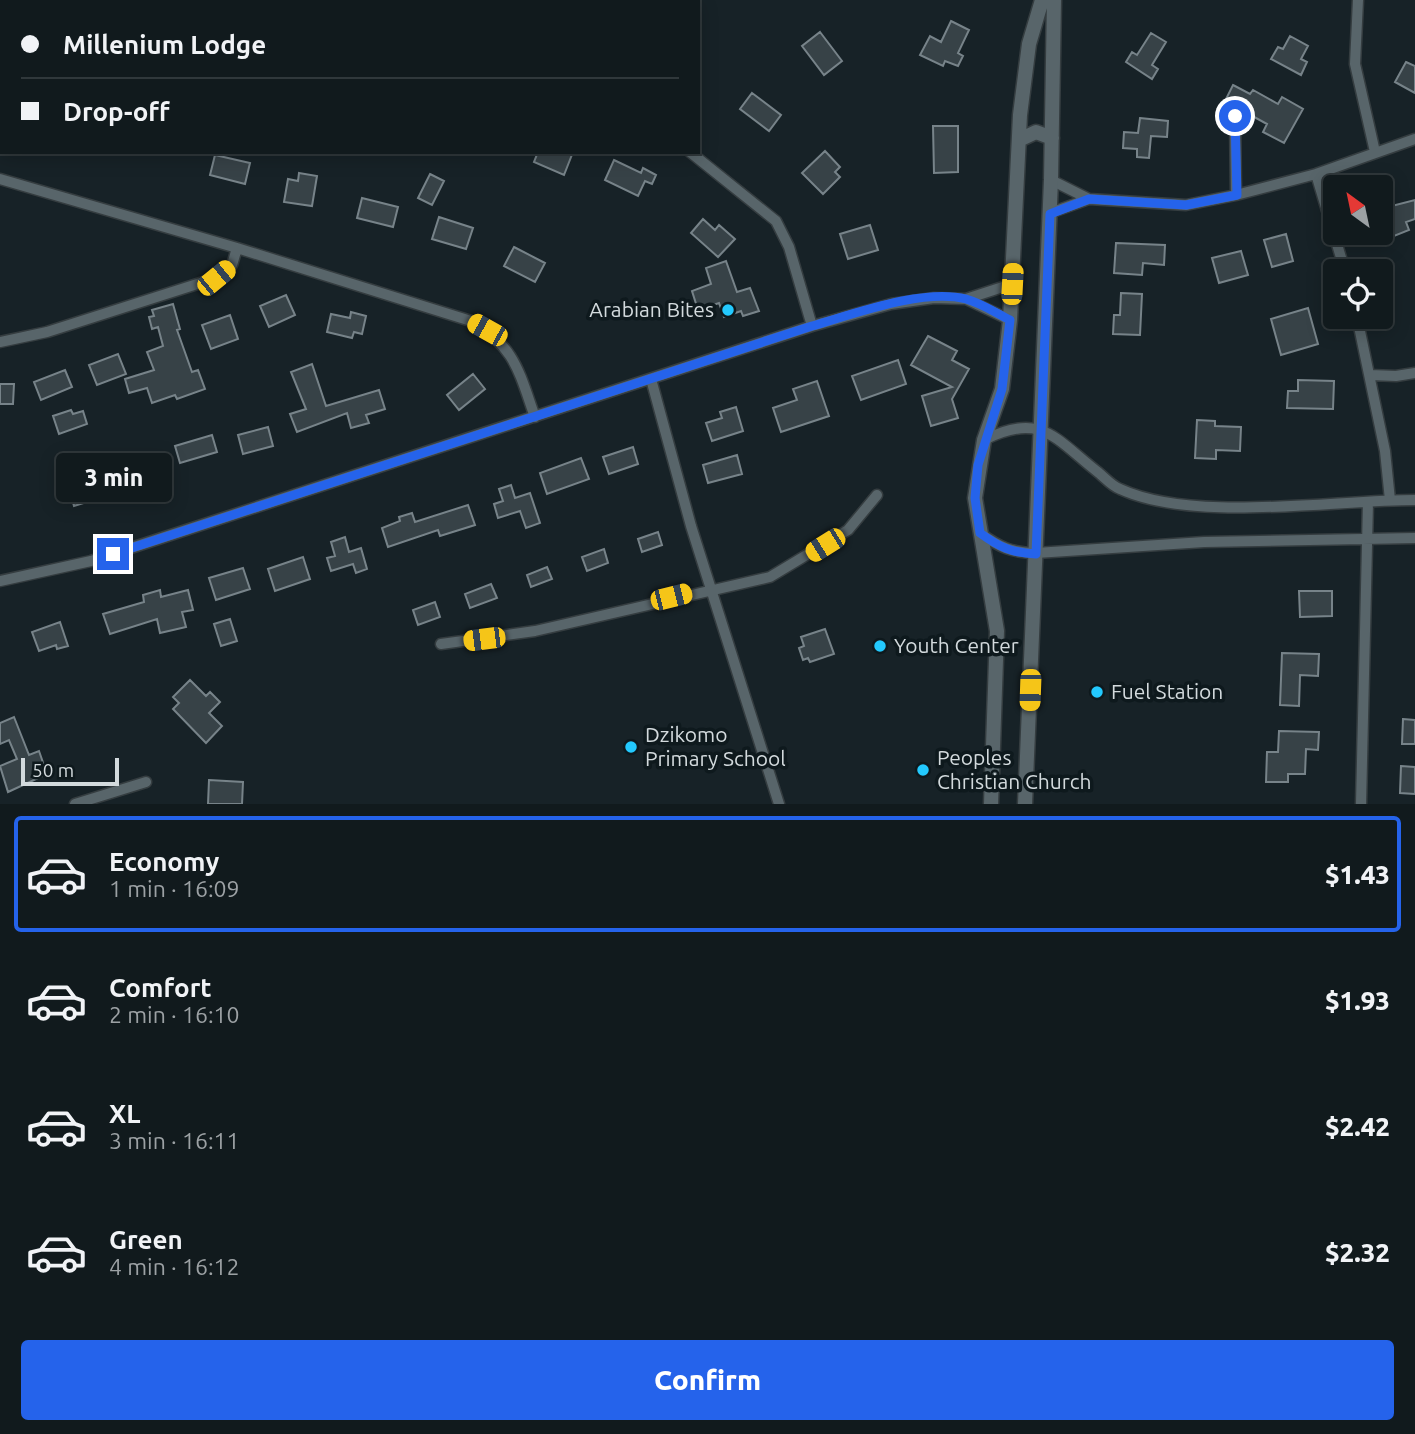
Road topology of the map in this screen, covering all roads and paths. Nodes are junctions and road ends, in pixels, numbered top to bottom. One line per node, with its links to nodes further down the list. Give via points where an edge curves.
1 (1042, 0): 7 (main road, via 1029,44)
2 (1054, 0): 5 (main road)
3 (1358, 0): 8 (street, via 1355,64)
4 (1235, 116): 13 (street)
5 (1052, 138): 7 (main road, via 1036,132); 12 (main road)
6 (1415, 139): 8 (street)
7 (1018, 140): 18 (main road)
8 (1375, 152): 10 (street)
9 (693, 154): 21 (street, via 776,220 789,247)
10 (1315, 174): 13 (street); 17 (street)
11 (0, 179): 16 (street)
12 (1051, 180): 14 (street); 15 (main road)
13 (1237, 195): 14 (street, via 1186,205)
14 (1089, 199): 15 (street)
15 (1050, 214): 28 (main road)
16 (237, 248): 23 (street, via 232,265 216,278 47,332); 27 (street, via 471,321 487,330 515,360)
17 (1341, 259)
18 (1012, 284): 19 (street); 20 (main road)
19 (966, 299): 20 (street); 21 (street, via 891,304)
20 (1010, 320): 29 (main road, via 1002,389)
21 (812, 326): 26 (street)
22 (1360, 329): 25 (street)
23 (0, 342)
24 (1415, 373): 25 (street)
25 (1370, 375): 32 (street)
26 (651, 379): 27 (street); 39 (street)
27 (535, 417): 38 (street, via 91,561)
28 (1042, 428): 29 (street, via 1022,427); 33 (street, via 1118,489 1169,504); 37 (main road)
29 (984, 440): 34 (main road, via 975,498)
30 (877, 495): 39 (street, via 848,530 803,559 770,576)
31 (1415, 499): 32 (street)
32 (1390, 500): 33 (street)
33 (1368, 502): 35 (street)
34 (980, 533): 37 (street, via 1015,553); 44 (main road, via 997,631)
35 (1369, 538): 36 (street); 37 (street, via 1204,542); 46 (street)
36 (1415, 538)
37 (1036, 554): 45 (main road)
38 (0, 581)
39 (713, 588): 40 (street, via 535,631); 43 (street)
40 (441, 644)
41 (146, 782): 42 (street)
42 (75, 804)
43 (779, 804)
44 (991, 804)
45 (1026, 804)
46 (1361, 804)

